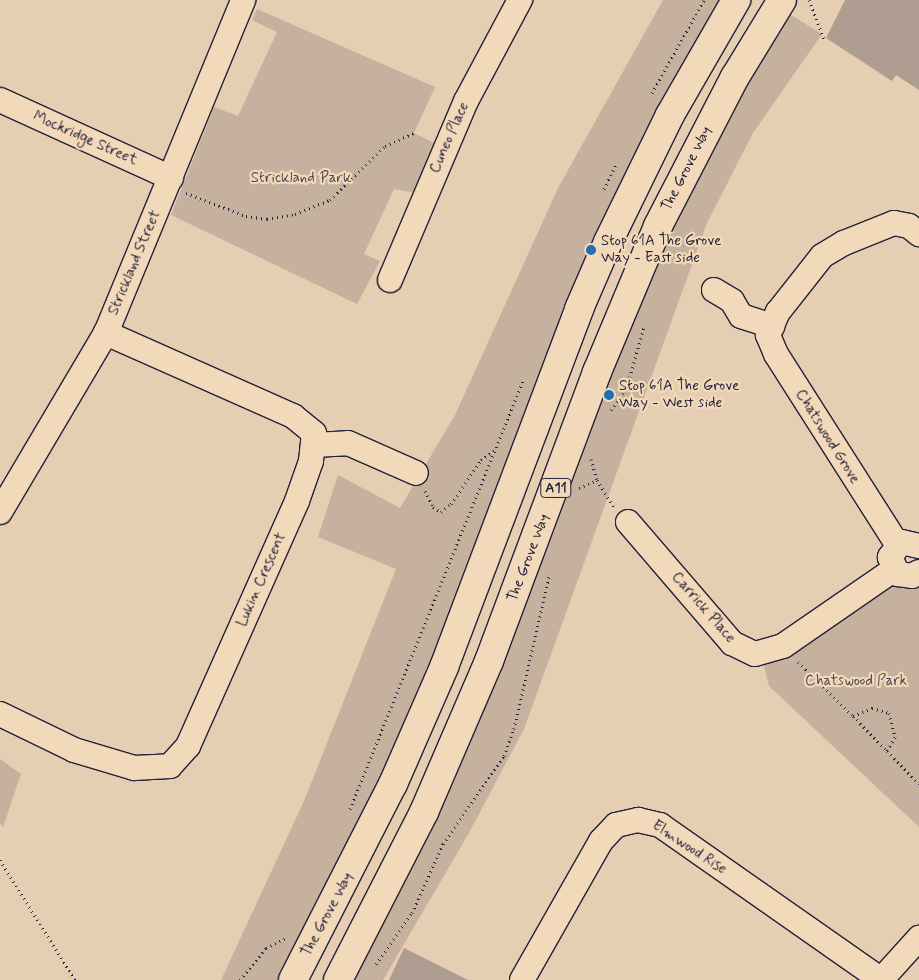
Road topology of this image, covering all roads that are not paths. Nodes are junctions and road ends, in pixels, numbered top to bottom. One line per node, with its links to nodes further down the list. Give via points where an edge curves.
1 (243, 0): 6 (street, Strickland Street)
2 (520, 0): 8 (street, Cuneo Place, via 466,101)
3 (736, 0): 21 (main road, The Grove Way / A11, via 670,115 604,251 579,309 444,667 393,784)
4 (792, 4): 22 (main road, The Grove Way / A11, via 735,77 658,226 597,372 481,678 424,812)
5 (0, 100): 6 (street, Mockridge Street)
6 (176, 184): 11 (street, Strickland Street)
7 (919, 234): 10 (street, via 908,226 894,223 844,243 822,256)
8 (390, 280)
9 (714, 290): 10 (street, via 732,301 741,316)
10 (772, 326): 16 (street, Chatswood Grove, via 768,334 776,354)
11 (106, 333): 12 (street, via 293,416 314,434); 14 (street, Strickland Street)
12 (313, 445): 13 (street, via 348,442); 19 (street, Lukin Crescent, via 311,461 293,510 188,746 170,766 134,768 74,750)
13 (416, 473)
14 (0, 512)
15 (628, 522): 17 (street, Carrick Place, via 732,643 756,654 783,646)
16 (908, 545): 17 (street, via 890,556)
17 (893, 570): 18 (street, via 904,576)
18 (919, 572)
19 (0, 714)
20 (918, 938): 24 (street)
21 (293, 980)
22 (338, 980)
23 (522, 980): 24 (street, Elmwood Rise, via 601,841 616,825 638,820 660,825)
24 (881, 980)

